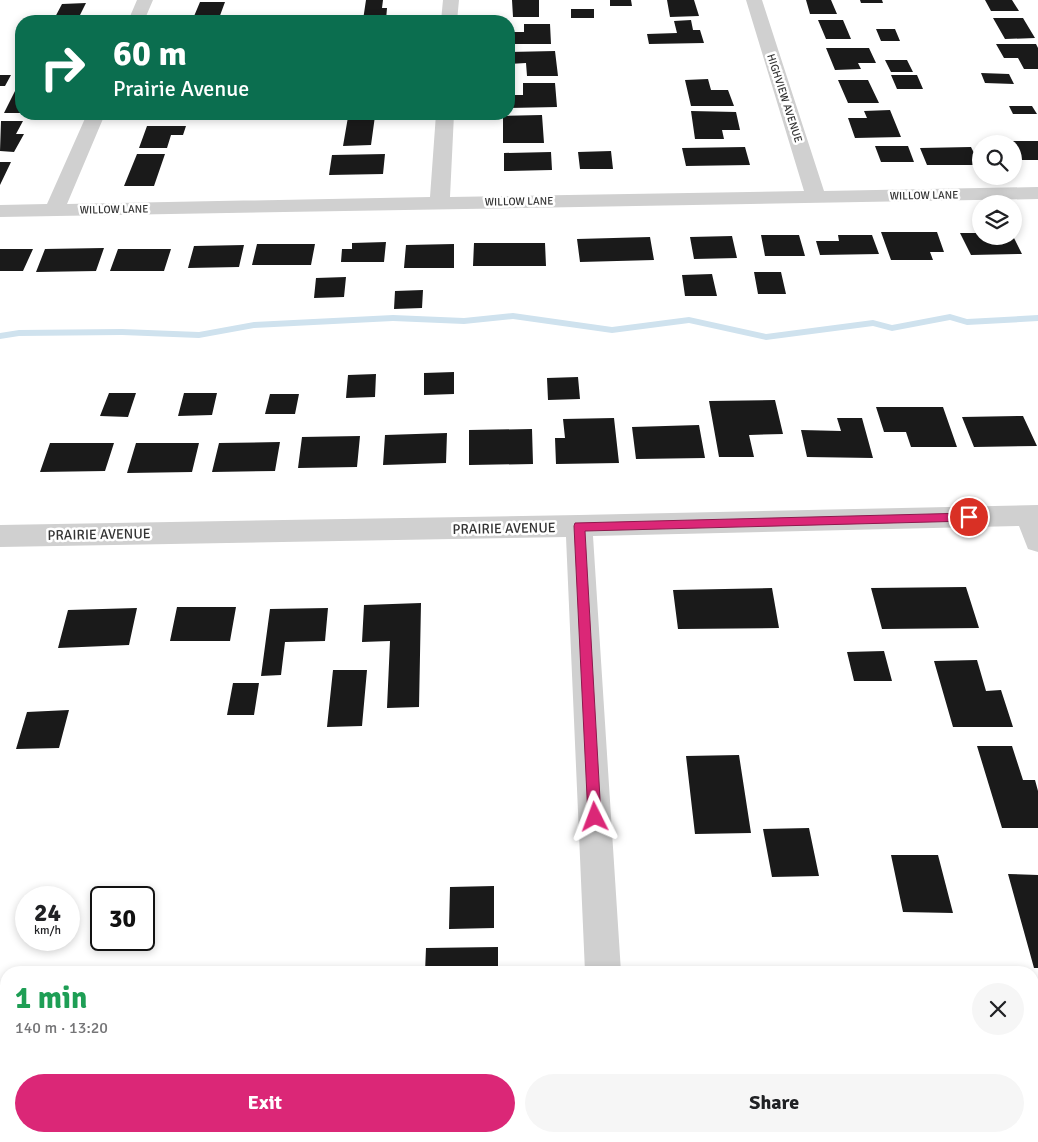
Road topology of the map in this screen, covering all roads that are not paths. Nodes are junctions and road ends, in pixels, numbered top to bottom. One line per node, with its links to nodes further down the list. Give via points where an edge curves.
1 (145, 0): 4 (street)
2 (450, 0): 5 (street)
3 (754, 0): 9 (street, HIGHVIEW AVENUE)
4 (139, 15)
5 (450, 15)
6 (93, 120): 11 (street)
7 (445, 120): 10 (street)
8 (1038, 193): 9 (street, WILLOW LANE)
9 (816, 196): 10 (street, WILLOW LANE)
10 (440, 202): 11 (street, WILLOW LANE)
11 (54, 210): 12 (street, WILLOW LANE)
12 (0, 211)
13 (1033, 515): 14 (street, PRAIRIE AVENUE); 16 (street)
14 (579, 526): 15 (street, PRAIRIE AVENUE); 17 (street)
15 (0, 536)
16 (1038, 541)
17 (603, 966)

